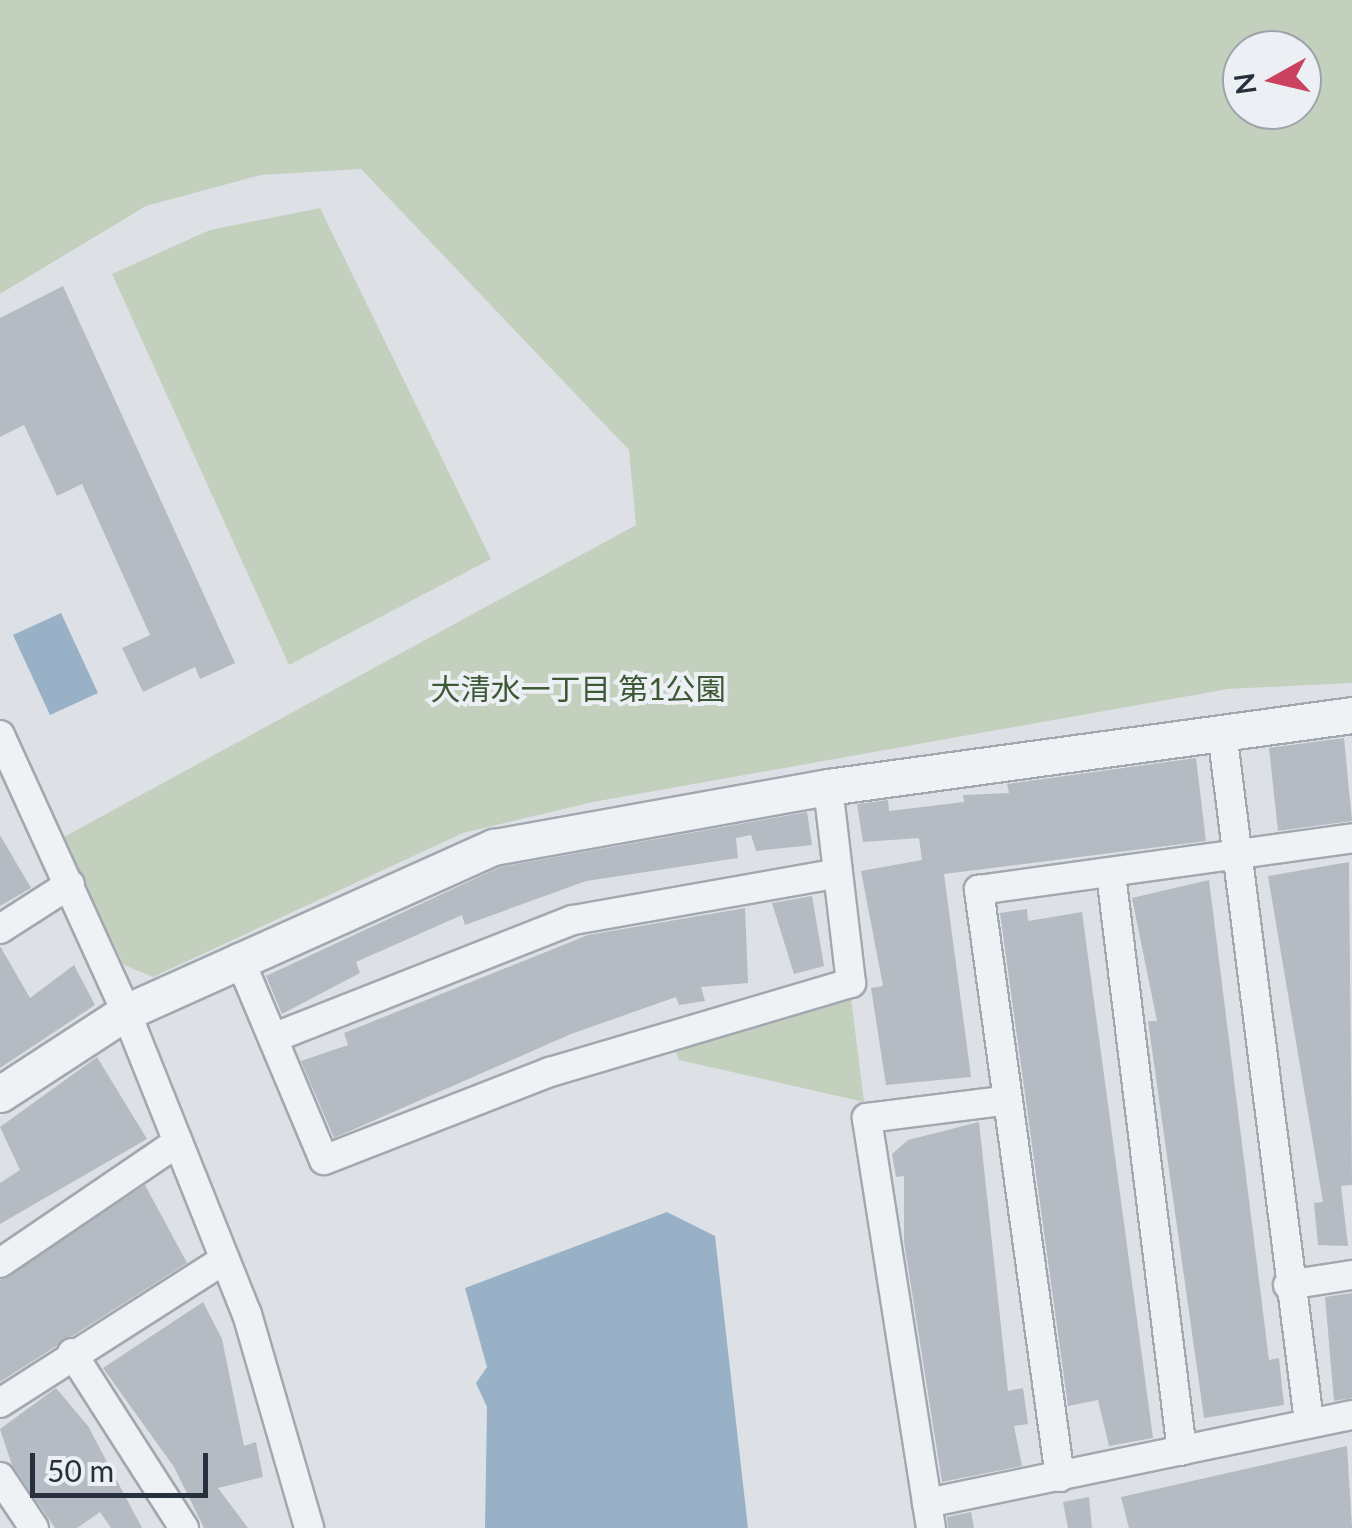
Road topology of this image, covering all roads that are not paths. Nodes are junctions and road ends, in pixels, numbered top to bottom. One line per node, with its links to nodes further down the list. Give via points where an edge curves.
1 (1352, 715): 2 (street)
2 (1222, 732): 5 (street); 7 (street)
3 (0, 735): 4 (street)
4 (8, 775): 10 (street)
5 (828, 787): 8 (street); 12 (street, via 494,847)
6 (1352, 838): 7 (street)
7 (1240, 854): 9 (street); 21 (street)
8 (835, 874): 14 (street, via 574,920); 14 (street, via 851,983 550,1072 324,1160)
9 (1111, 874): 16 (street, via 979,890); 26 (street)
10 (70, 884): 11 (street); 13 (street)
11 (0, 929)
12 (239, 958): 13 (street); 14 (street)
13 (126, 1012): 15 (street); 17 (street)
14 (273, 1038)
15 (0, 1094)
16 (1001, 1101): 27 (street); 29 (street, via 868,1118)
17 (178, 1142): 18 (street); 19 (street)
18 (224, 1260): 22 (street); 32 (street)
19 (0, 1263)
20 (1352, 1275): 21 (street)
21 (1288, 1285): 25 (street)
22 (72, 1353): 23 (street); 31 (street)
23 (0, 1403)
24 (1352, 1415): 25 (street)
25 (1309, 1422): 26 (street)
26 (1182, 1450): 27 (street)
27 (1060, 1476): 29 (street)
28 (0, 1477): 30 (street)
29 (929, 1515)
30 (34, 1528)
31 (184, 1528)
32 (309, 1528)

